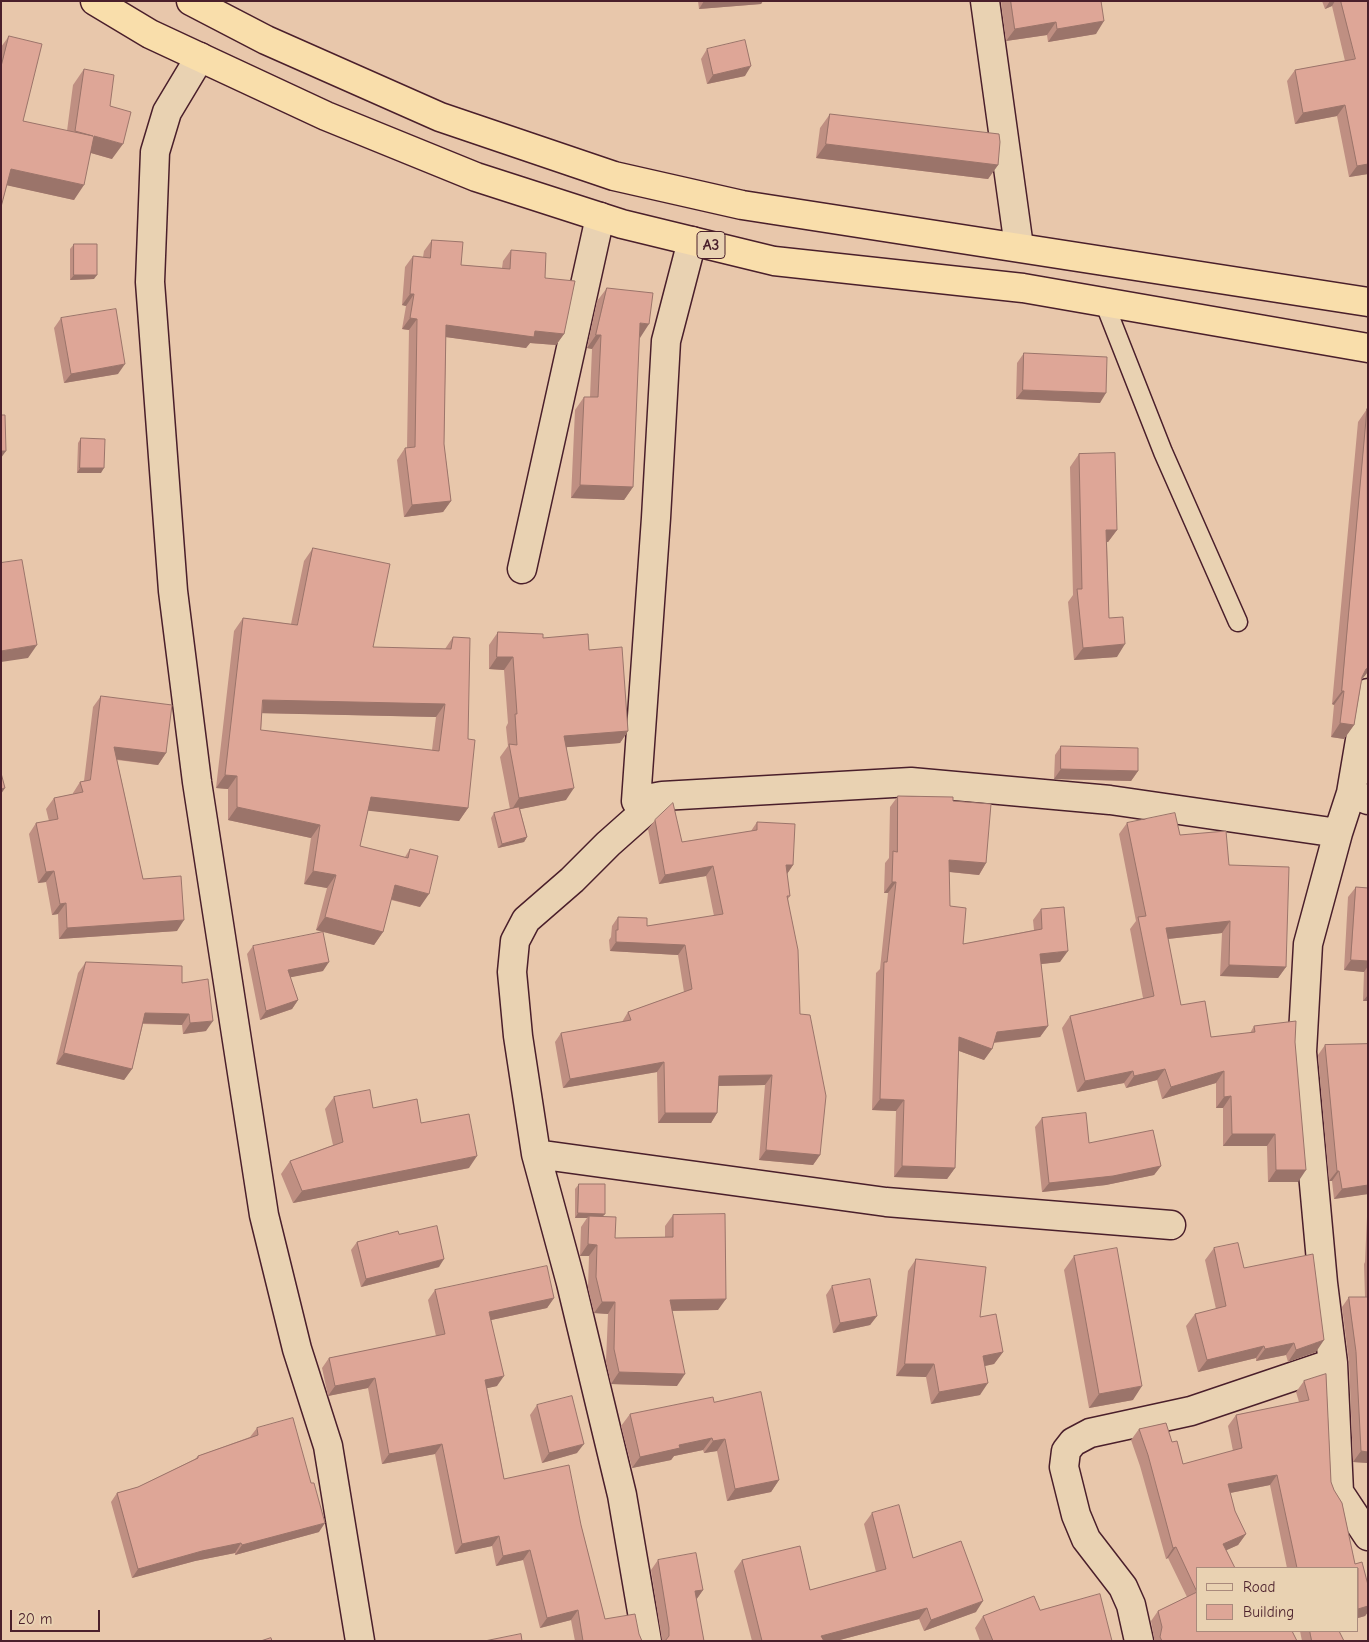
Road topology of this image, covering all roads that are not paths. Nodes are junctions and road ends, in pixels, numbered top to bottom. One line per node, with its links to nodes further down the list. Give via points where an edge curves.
1 (95, 1): 4 (highway, A3, via 150,34)
2 (191, 1): 7 (highway, via 266,40 440,117 614,176 742,205)
3 (985, 1): 7 (street)
4 (200, 57): 5 (highway, A3, via 326,116 476,177); 21 (street, via 167,112 156,152 150,282 173,591 197,782 264,1215 297,1349 328,1446)
5 (600, 217): 6 (highway, A3); 11 (street)
6 (692, 241): 8 (highway, A3, via 774,260 1023,288); 14 (street, via 666,341 636,801)
7 (1019, 247): 9 (highway)
8 (1104, 302): 10 (highway, A3); 12 (lane, via 1163,452)
9 (1368, 302)
10 (1368, 348)
11 (522, 569)
12 (1238, 622)
13 (1368, 692): 15 (street)
14 (662, 796): 16 (street, via 911,782 1110,800); 17 (street, via 526,920 515,940 512,972 518,1036)
15 (1359, 796): 16 (street)
16 (1338, 833): 19 (street, via 1308,944 1302,1052)
17 (536, 1154): 18 (street, via 886,1202); 22 (street, via 622,1495)
18 (1171, 1226)
19 (1333, 1363): 20 (street, via 1339,1492); 23 (street, via 1191,1411 1090,1433 1073,1442 1066,1451 1064,1467 1076,1515 1086,1539 1123,1587 1131,1605)
20 (1368, 1536)
21 (360, 1641)
22 (647, 1641)
23 (1139, 1641)

